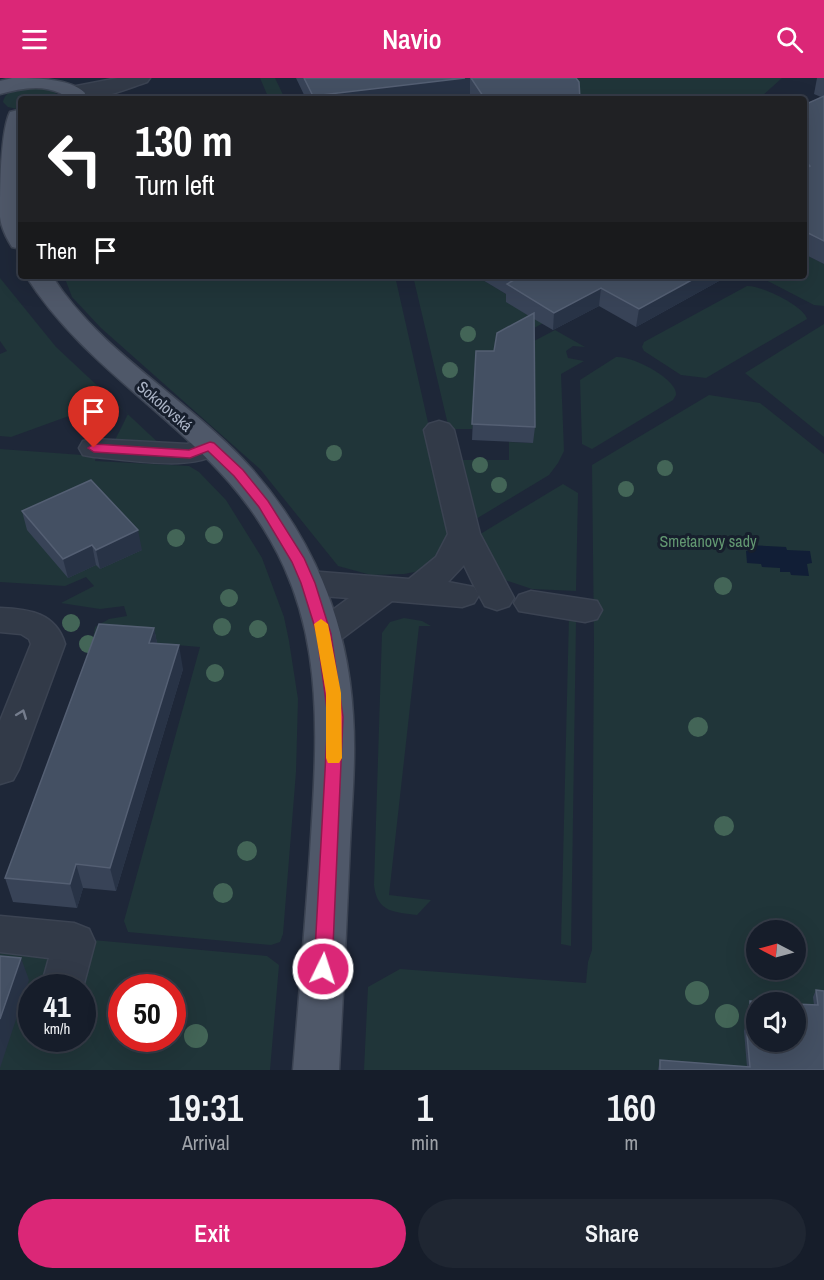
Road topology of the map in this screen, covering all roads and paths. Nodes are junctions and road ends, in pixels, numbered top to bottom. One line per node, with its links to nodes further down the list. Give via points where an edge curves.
1 (140, 78): 4 (street)
2 (36, 79): 3 (main road); 4 (main road, via 60,82 71,87)
3 (0, 88)
4 (74, 96)
5 (13, 116): 6 (main road, via 4,178 7,205)
6 (18, 234)
7 (41, 279): 10 (main road, Sokolovská, via 76,324)
8 (439, 430): 11 (street)
9 (94, 448): 10 (street)
10 (200, 450): 12 (main road, Sokolovská, via 238,473 289,543)
11 (464, 534): 13 (street, via 448,564); 15 (street)
12 (308, 583): 13 (street); 19 (main road, Sokolovská)
13 (400, 590): 14 (street); 19 (street)
14 (462, 595)
15 (496, 598)
16 (531, 603): 17 (street)
17 (585, 610)
18 (0, 620): 20 (street, one-way to 18, via 48,644 45,634 35,626)
19 (324, 634): 23 (main road, Sokolovská, via 335,717)
20 (0, 769)
21 (0, 934): 22 (street, via 74,942)
22 (66, 974)
23 (316, 1070)

